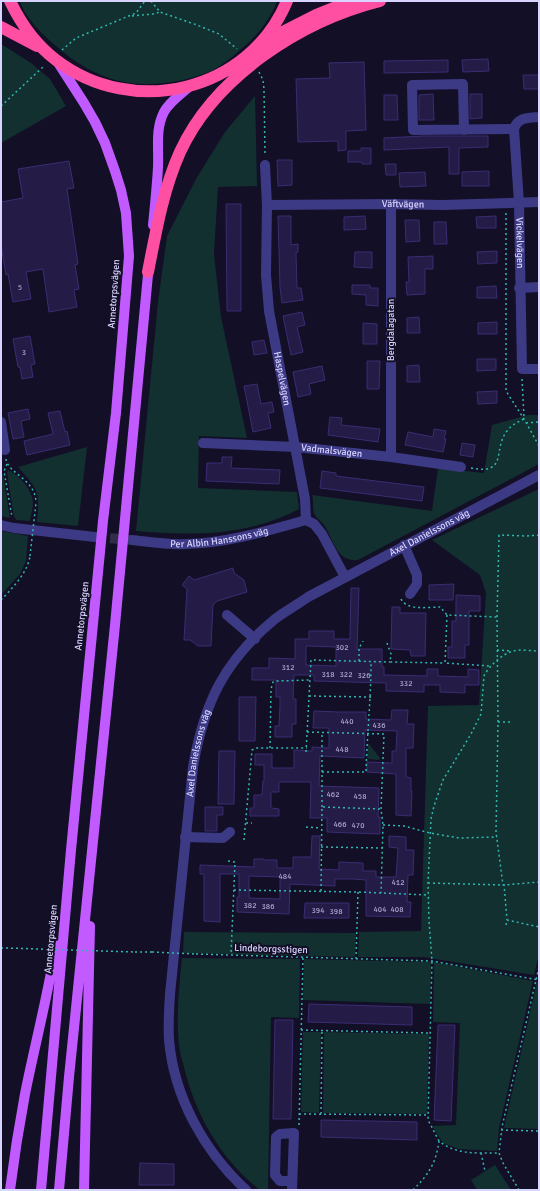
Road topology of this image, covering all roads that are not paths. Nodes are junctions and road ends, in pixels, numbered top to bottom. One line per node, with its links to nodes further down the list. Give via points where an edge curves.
1 (10, 1): 7 (highway, via 31,36)
2 (287, 1): 6 (highway)
3 (350, 1): 6 (highway)
4 (380, 1): 18 (highway, via 324,20 279,45 254,62 214,101 189,136 174,167 161,208)
5 (1, 26): 7 (highway)
6 (259, 44): 9 (highway, via 227,70)
7 (45, 51): 8 (highway)
8 (58, 56): 9 (highway, via 71,70 86,78 120,89 155,92); 41 (main road, Annetorpsvägen, via 95,122 115,171 126,213 129,256 116,413)
9 (190, 86): 18 (main road, via 165,110 160,124)
10 (539, 117): 11 (street, via 520,119)
11 (514, 129): 12 (street); 15 (street, Vickelvägen)
12 (464, 130): 12 (street, via 413,130 412,85 463,84)
13 (265, 165): 16 (street, Haspelvägen)
14 (539, 202): 15 (street, Väftvägen)
15 (518, 203): 17 (street, Väftvägen); 20 (street, Vickelvägen)
16 (267, 204): 17 (street, Väftvägen); 24 (street, Haspelvägen, via 268,311)
17 (391, 204): 26 (street, Bergdalagatan)
18 (148, 272): 38 (main road)
19 (539, 287): 20 (street)
20 (520, 288): 21 (street, Vickelvägen, via 522,369)
21 (539, 369)
22 (1, 422): 25 (street)
23 (203, 443): 24 (street, Vadmalsvägen)
24 (296, 447): 26 (street, Vadmalsvägen); 29 (street, Haspelvägen)
25 (5, 450)
26 (390, 457): 27 (street, Vadmalsvägen)
27 (461, 467)
28 (539, 475): 33 (street, Axel Danielssons väg)
29 (306, 520): 32 (street, Per Albin Hanssons väg, via 260,533 216,541 176,544); 34 (street, via 314,524 322,534)
30 (1, 525): 31 (street)
31 (95, 536)
32 (132, 540)
33 (404, 545): 34 (street, Axel Danielssons väg); 35 (street, via 417,575 417,584)
34 (345, 577): 37 (street, Axel Danielssons väg, via 308,597 276,619)
35 (410, 594)
36 (227, 615): 37 (street)
37 (255, 639): 40 (street, Axel Danielssons väg, via 221,680 203,721 193,767)
38 (97, 798): 45 (main road); 46 (main road, via 88,983)
39 (230, 832): 40 (street, via 223,838)
40 (185, 837): 47 (street, Axel Danielssons väg, via 168,1019 173,1062 184,1100 206,1144)
41 (71, 850): 43 (main road, via 47,1001 26,1093); 44 (main road, Annetorpsvägen)
42 (292, 1186): 42 (street, via 294,1133 280,1134 276,1137 274,1175)
43 (10, 1190)
44 (41, 1190)
45 (59, 1190)
46 (84, 1190)
47 (244, 1190)

